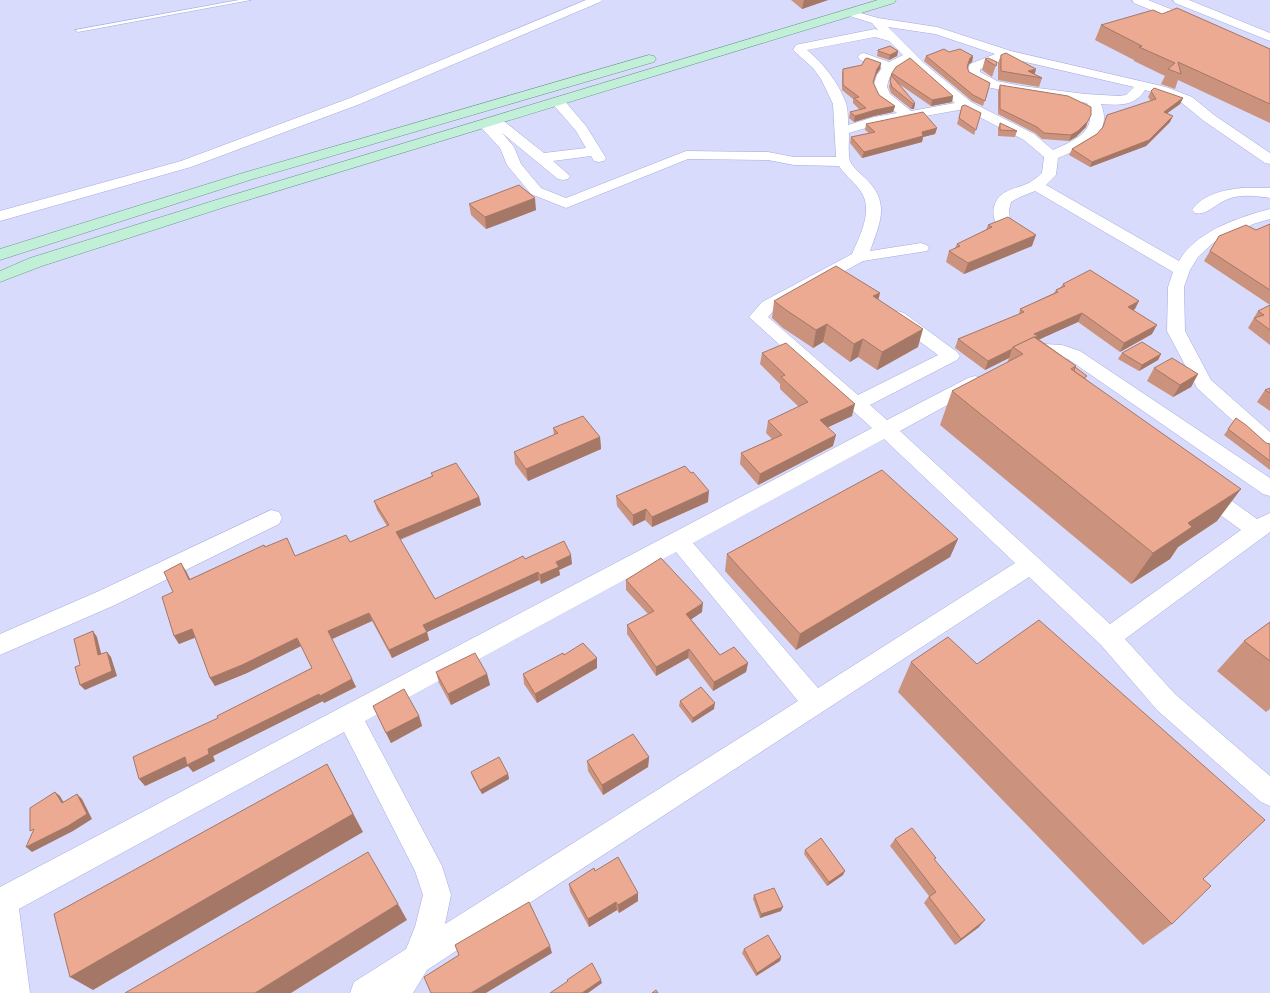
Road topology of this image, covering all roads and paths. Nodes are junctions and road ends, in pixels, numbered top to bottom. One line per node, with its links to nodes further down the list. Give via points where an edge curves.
1 (248, 0): 10 (lane)
2 (596, 0): 34 (street, via 355,101 186,164)
3 (890, 0): 6 (main road)
4 (1138, 0): 9 (main road)
5 (1179, 0): 11 (main road)
6 (849, 7): 7 (street); 8 (main road); 20 (main road)
7 (876, 21): 12 (street); 13 (street, via 937,31)
8 (775, 22)
9 (1205, 28)
10 (78, 30)
11 (1270, 37)
12 (892, 38): 16 (street); 24 (street, via 875,33 800,48 802,54 816,65 827,79 840,104)
13 (1007, 54): 18 (street); 19 (street, via 974,67 973,74 994,85)
14 (662, 55): 37 (main road, via 248,176)
15 (864, 57): 17 (street)
16 (910, 57): 17 (street); 21 (street)
17 (890, 66): 22 (street, via 880,84 881,92)
18 (1141, 86): 19 (street, via 1129,99); 27 (street, via 1187,100)
19 (1092, 98): 25 (street, via 1098,120 1093,131 1082,142)
20 (558, 102): 23 (main road); 26 (street, via 577,122 597,154)
21 (966, 105): 22 (street); 25 (street, via 1029,137)
22 (910, 116): 24 (street, via 874,121)
23 (490, 122): 26 (street); 28 (street, via 507,147 514,165 536,191 566,203 686,155 768,156 794,161); 40 (main road, via 214,205)
24 (842, 131): 28 (street)
25 (1051, 156): 30 (street, via 1049,175)
26 (540, 158): 29 (street)
27 (1270, 160)
28 (843, 161): 38 (street, via 872,196 874,218)
29 (563, 176)
30 (1035, 185): 35 (street, via 1003,201 1000,208); 39 (street)
31 (1270, 193): 32 (street, via 1248,191 1228,194 1210,201)
32 (1200, 210)
33 (1270, 214): 39 (street, via 1247,221 1207,240 1191,254)
34 (0, 216)
35 (1002, 219)
36 (921, 248): 38 (street)
37 (0, 255)
38 (859, 257): 44 (street, via 842,274 768,306 758,317)
39 (1182, 270): 46 (street, via 1176,287 1176,331 1204,384)
40 (0, 276)
41 (887, 308): 44 (street, via 950,356)
42 (1007, 366): 43 (street); 45 (street); 48 (street, via 1039,351 1063,351 1074,355)
43 (1040, 372)
44 (856, 404): 45 (street)
45 (885, 429): 51 (street); 52 (street)
46 (1270, 443)
47 (1187, 479): 50 (street)
48 (1270, 488)
49 (271, 518): 54 (street, via 107,598)
50 (1264, 526): 53 (street)
51 (678, 540): 55 (street); 56 (street)
52 (1030, 565): 53 (street); 55 (street)
53 (1109, 638): 57 (street, via 1166,702)
54 (0, 645)
55 (815, 703): 59 (street)
56 (349, 716): 58 (street); 59 (street, via 428,866 437,895 430,927)
57 (1270, 793)
58 (2, 902): 60 (street)
59 (416, 961): 61 (street); 62 (street)
60 (15, 993)
61 (365, 993)
62 (395, 993)

